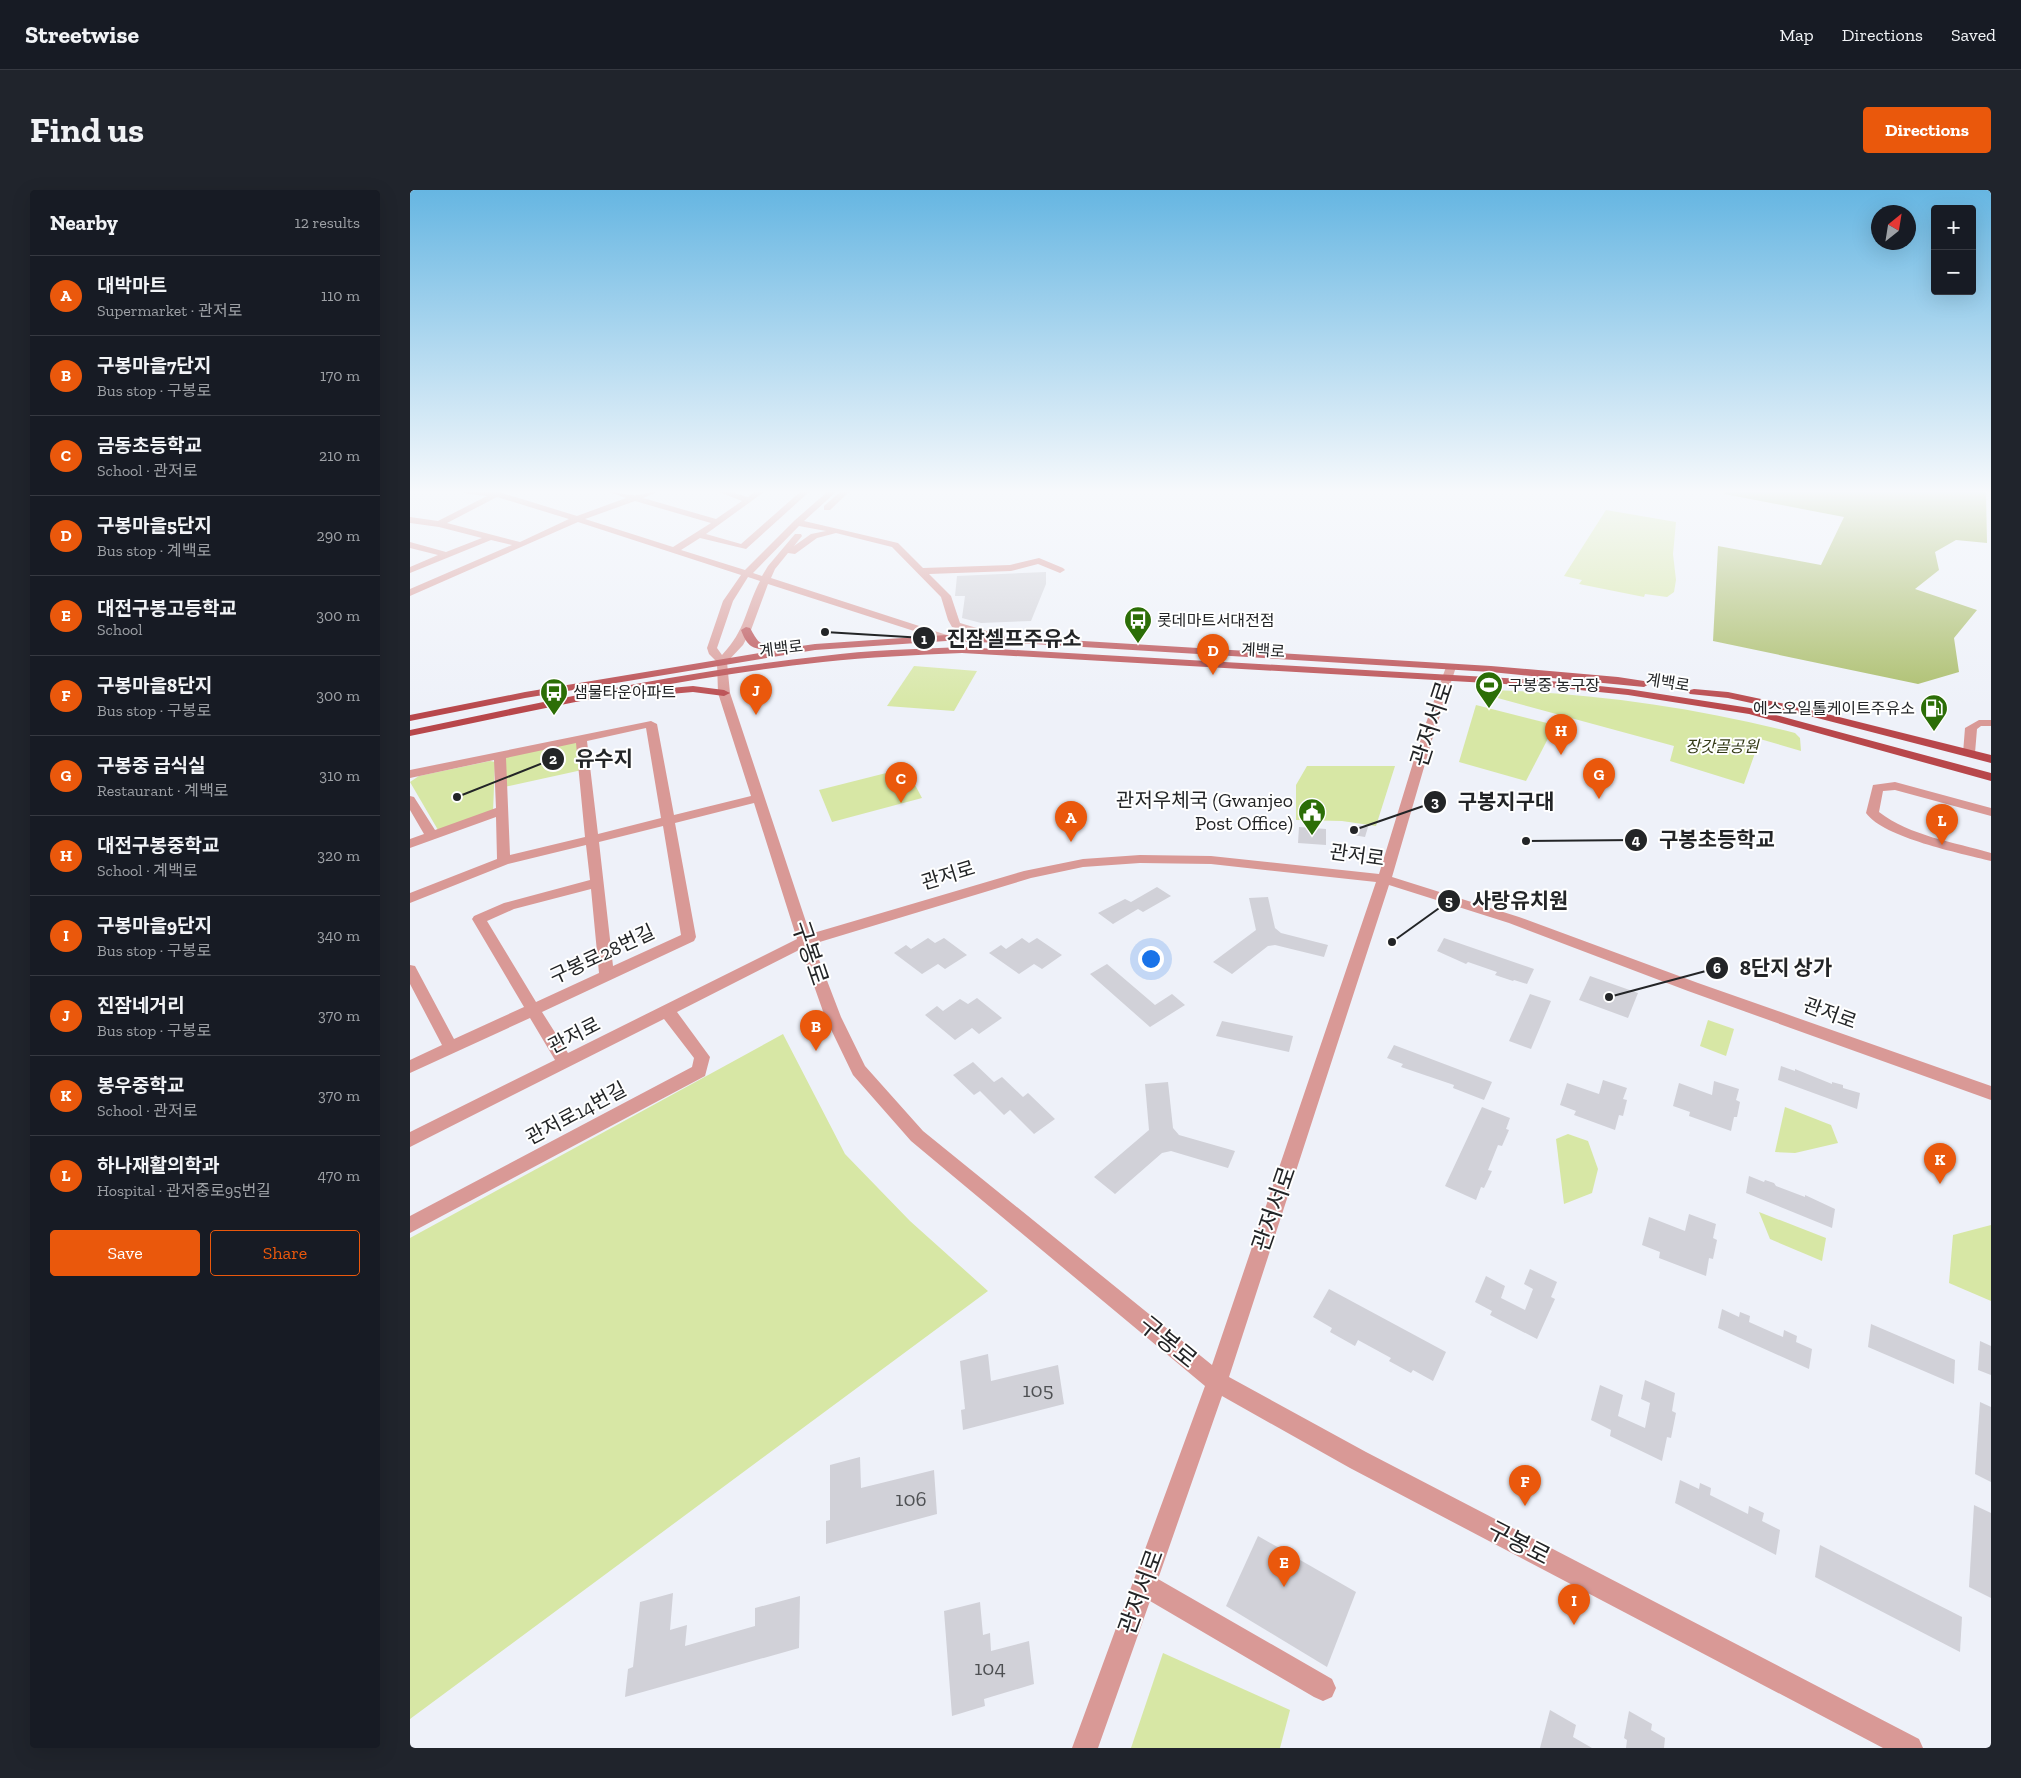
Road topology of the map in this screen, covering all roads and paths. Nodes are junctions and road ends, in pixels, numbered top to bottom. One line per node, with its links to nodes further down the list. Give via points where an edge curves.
1 (423, 565): 10 (street)
2 (477, 565): 16 (street)
3 (716, 565): 15 (street)
4 (755, 565): 15 (street)
5 (773, 565): 11 (street)
6 (775, 565): 11 (street)
7 (916, 565): 14 (street)
8 (1020, 565): 14 (street, via 1011,568)
9 (1048, 565): 13 (street)
10 (420, 566): 12 (street); 16 (street)
11 (771, 568): 17 (street)
12 (410, 570)
13 (1060, 570)
14 (923, 571): 21 (street, via 946,596 956,625)
15 (746, 574): 17 (street); 23 (street, 구봉로, via 728,601 712,648)
16 (451, 576): 18 (street)
17 (764, 580): 19 (street); 20 (street)
18 (410, 593)
19 (746, 630): 22 (main road, via 751,642 758,646); 23 (street)
20 (946, 638): 21 (main road, 계백로); 22 (main road, 계백로)
21 (1006, 640): 24 (main road, 계백로)
22 (814, 647): 23 (main road, 계백로)
23 (722, 666): 24 (main road, 계백로, via 962,650); 25 (main road, 계백로); 27 (street, 구봉로); 29 (main road, 계백로, via 516,697)
24 (1449, 672): 26 (main road, 계백로, via 1618,680); 28 (main road, 계백로, via 1628,692); 50 (street, 관저서로)
25 (627, 690): 27 (main road, via 648,695 693,689); 31 (main road, 계백로)
26 (1694, 692): 33 (main road, via 1761,701); 36 (main road, 계백로, via 1787,712)
27 (724, 693): 40 (street, 구봉로)
28 (1708, 705): 38 (main road, 계백로, via 1750,711); 39 (main road)
29 (410, 718)
30 (1991, 723): 33 (street, via 1979,722 1971,728)
31 (410, 733)
32 (582, 738): 34 (street); 44 (street, via 651,724); 46 (street)
33 (1969, 753): 35 (main road)
34 (500, 756): 37 (street); 42 (street)
35 (1991, 759)
36 (1991, 766)
37 (410, 774)
38 (1991, 777)
39 (1991, 782)
40 (759, 798): 44 (street); 53 (street, 구봉로)
41 (410, 800): 45 (street)
42 (502, 810): 45 (street); 49 (street)
43 (1991, 812): 48 (street, via 1895,786 1876,788 1872,812 1895,829)
44 (670, 820): 46 (street); 55 (street, 구봉로28번길, via 689,937)
45 (432, 836): 47 (street)
46 (592, 839): 49 (street); 51 (street)
47 (410, 844)
48 (1991, 857)
49 (504, 861): 52 (street)
50 (1384, 879): 53 (street, 관저로, via 1211,860 1094,861 1029,874); 61 (street, 관저로, via 1514,920); 64 (street, 관저서로)
51 (597, 883): 55 (street); 56 (street, 구봉로28번길, via 509,906 478,919)
52 (410, 898)
53 (805, 941): 57 (street, 관저로); 64 (street, 구봉로, via 833,1017 860,1070 918,1136)
54 (410, 970): 58 (street)
55 (607, 975): 56 (street, 구봉로28번길)
56 (534, 1009): 58 (street, 구봉로28번길); 59 (street, 구봉로28번길)
57 (667, 1011): 59 (street, 관저로); 63 (street, 관저로14번길, via 702,1057 699,1071)
58 (451, 1048): 60 (street, 구봉로28번길)
59 (565, 1063): 62 (street, 관저로)
60 (410, 1067)
61 (1991, 1094)
62 (410, 1140)
63 (410, 1225)
64 (1217, 1382): 65 (street, 관저서로); 68 (street, 구봉로, via 1358,1460)
65 (1144, 1584): 66 (street); 67 (street, 관저서로)
66 (1323, 1688)
67 (1085, 1748)
68 (1910, 1748)

